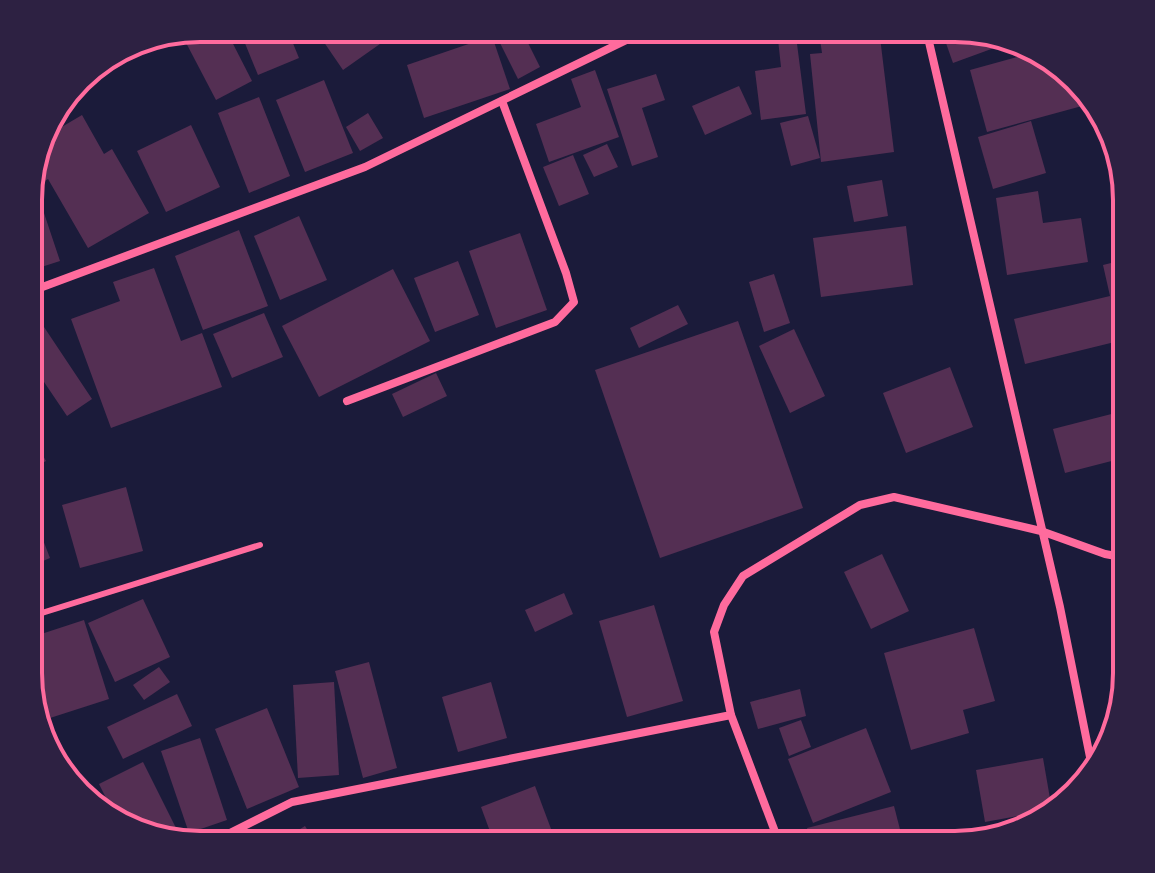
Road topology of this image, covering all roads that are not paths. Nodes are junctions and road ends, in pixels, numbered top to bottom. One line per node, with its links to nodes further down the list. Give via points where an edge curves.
1 (621, 42): 3 (street)
2 (929, 42): 6 (street)
3 (502, 101): 4 (street, via 365,167); 5 (street, via 574,302 555,322)
4 (42, 287)
5 (347, 401)
6 (1041, 531): 8 (street); 10 (street, via 894,497 860,505 743,576 724,605 714,632); 11 (street)
7 (260, 545): 9 (lane)
8 (1113, 555)
9 (42, 613)
10 (731, 715): 12 (street, via 292,802); 13 (street)
11 (1090, 755)
12 (234, 831)
13 (775, 831)

